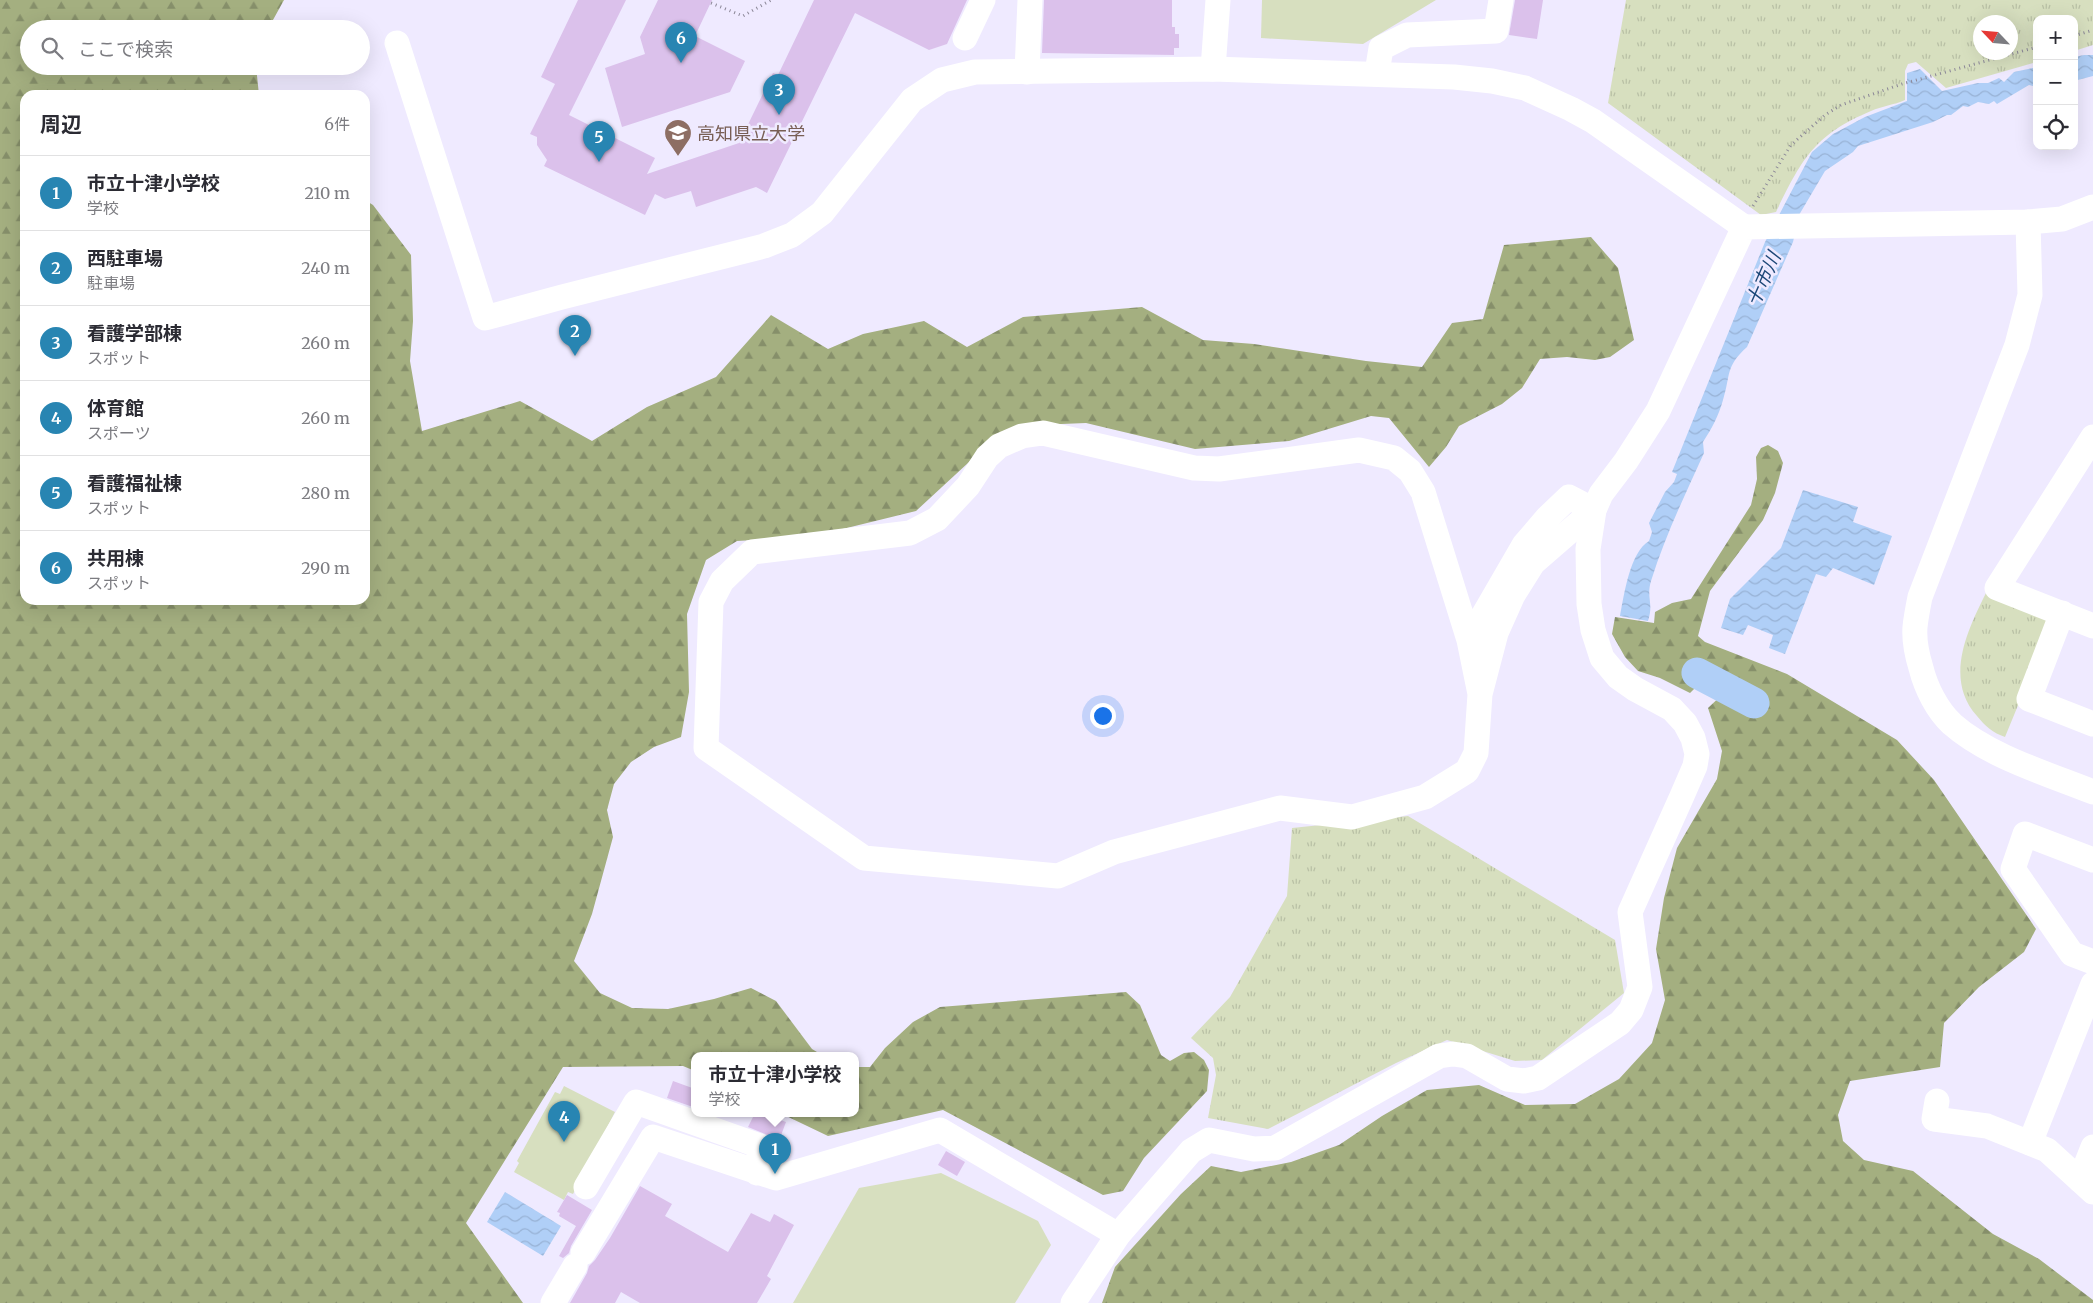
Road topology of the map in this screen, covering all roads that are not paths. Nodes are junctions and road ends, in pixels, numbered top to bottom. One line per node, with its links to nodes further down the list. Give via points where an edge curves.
1 (982, 0): 5 (street)
2 (1030, 0): 8 (street)
3 (1218, 0): 7 (street)
4 (1502, 0): 9 (street, via 1496,32 1407,35 1381,48)
5 (965, 38)
6 (397, 43): 8 (street, via 485,318 764,246 792,235 822,212 912,100 942,80 975,72)
7 (1213, 69): 8 (street); 9 (street)
8 (1027, 72)
9 (1377, 74): 12 (street, via 1492,81 1541,94 1604,128)
10 (2093, 207): 11 (street, via 2062,219)
11 (2028, 222): 12 (street); 20 (street, via 2030,295 2024,321 1920,596 1915,628 1917,656 1924,680 1936,703 1951,723 1972,740)
12 (1751, 228): 14 (street, via 1658,411 1601,494)
13 (2093, 437): 15 (street, via 1997,588)
14 (1594, 510): 17 (street, via 1569,497 1548,517 1524,545); 18 (street, via 1533,563 1513,595 1496,633); 30 (street, via 1588,549 1589,604 1602,658 1618,677 1672,709 1694,738 1697,754 1695,766 1630,912 1640,987 1631,1010 1620,1023 1538,1078 1507,1080 1467,1056 1439,1056 1275,1148 1254,1149 1209,1140 1191,1151)
15 (2062, 613): 16 (street); 19 (street, via 2029,699)
16 (2093, 626)
17 (1469, 640): 18 (street); 18 (street, via 1423,492 1410,471 1394,458 1359,450 1219,470 1194,468 1043,433 1022,436 999,446 937,519 910,533 752,552 722,581 711,602 706,748 864,858 1058,876 1114,852 1280,808 1352,817 1425,797 1467,771 1472,762 1476,754)
18 (1480, 694)
19 (2093, 724)
20 (2093, 792)
21 (2093, 860): 22 (street, via 2025,834 2012,870 2072,954)
22 (2093, 962)
23 (2093, 984): 25 (street)
24 (1937, 1101): 25 (street, via 1934,1119 1987,1126)
25 (2030, 1143): 28 (street, via 2047,1150)
26 (2093, 1147): 28 (street)
27 (756, 1173): 29 (street, via 760,1146 636,1102); 30 (street, via 776,1178 940,1130); 31 (street, via 653,1137)
28 (2086, 1186)
29 (586, 1187)
30 (1118, 1235): 32 (street)
31 (553, 1303)
32 (1073, 1303)

